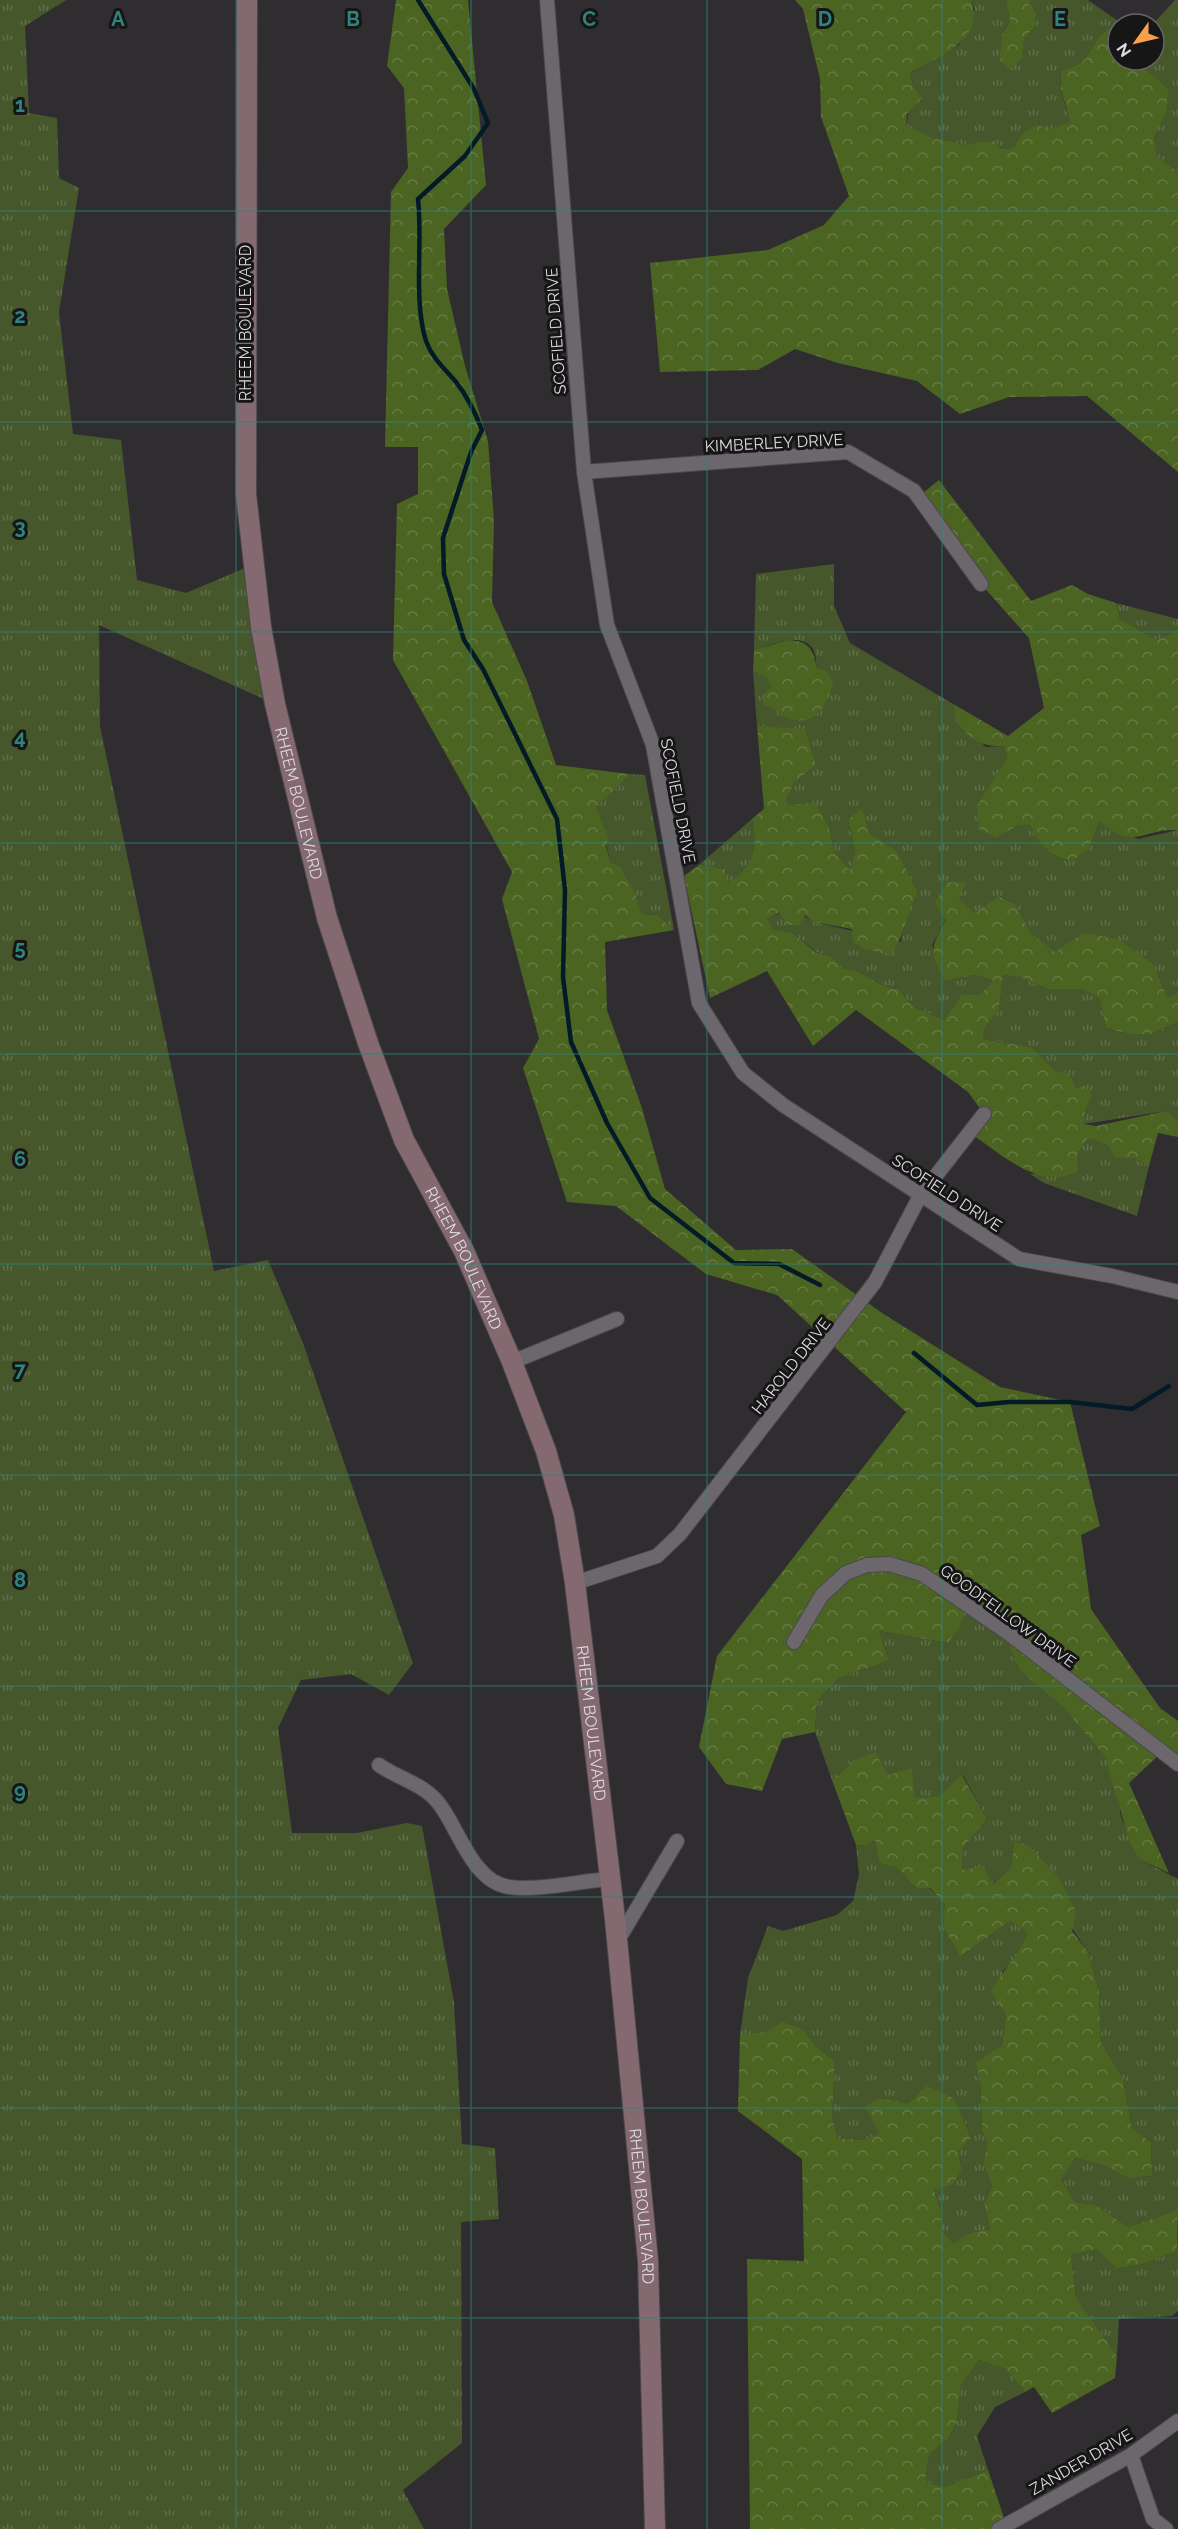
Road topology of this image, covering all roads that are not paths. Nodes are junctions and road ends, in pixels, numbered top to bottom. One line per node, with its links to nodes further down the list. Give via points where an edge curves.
1 (247, 0): 9 (street, RHEEM BOULEVARD, via 246,494 257,596 275,704 327,918 368,1043 404,1140 464,1251)
2 (547, 0): 3 (street, SCOFIELD DRIVE)
3 (584, 472): 4 (street, KIMBERLEY DRIVE, via 848,453 914,491); 6 (street, SCOFIELD DRIVE, via 607,625 653,745 699,1004 743,1072 783,1105)
4 (981, 584)
5 (984, 1114): 6 (street, HAROLD DRIVE)
6 (920, 1196): 7 (street, SCOFIELD DRIVE, via 1019,1259); 10 (street, HAROLD DRIVE, via 875,1282 680,1534 657,1556)
7 (1178, 1292)
8 (617, 1319): 9 (street)
9 (512, 1362): 10 (street, RHEEM BOULEVARD, via 546,1451 564,1515)
10 (575, 1583): 15 (street, RHEEM BOULEVARD)
11 (794, 1642): 12 (street, GOODFELLOW DRIVE, via 822,1596 846,1573 867,1564 889,1564 922,1574 1008,1632)
12 (1178, 1764)
13 (379, 1765): 15 (street, via 434,1798 473,1860 498,1884 519,1887)
14 (677, 1841): 16 (street)
15 (610, 1879): 16 (street, RHEEM BOULEVARD)
16 (617, 1942): 19 (street, RHEEM BOULEVARD, via 648,2261)
17 (1178, 2421): 18 (street, ZANDER DRIVE)
18 (1131, 2455): 20 (street, ZANDER DRIVE); 21 (street, via 1153,2519)
19 (655, 2529)
20 (999, 2529)
21 (1166, 2529)

